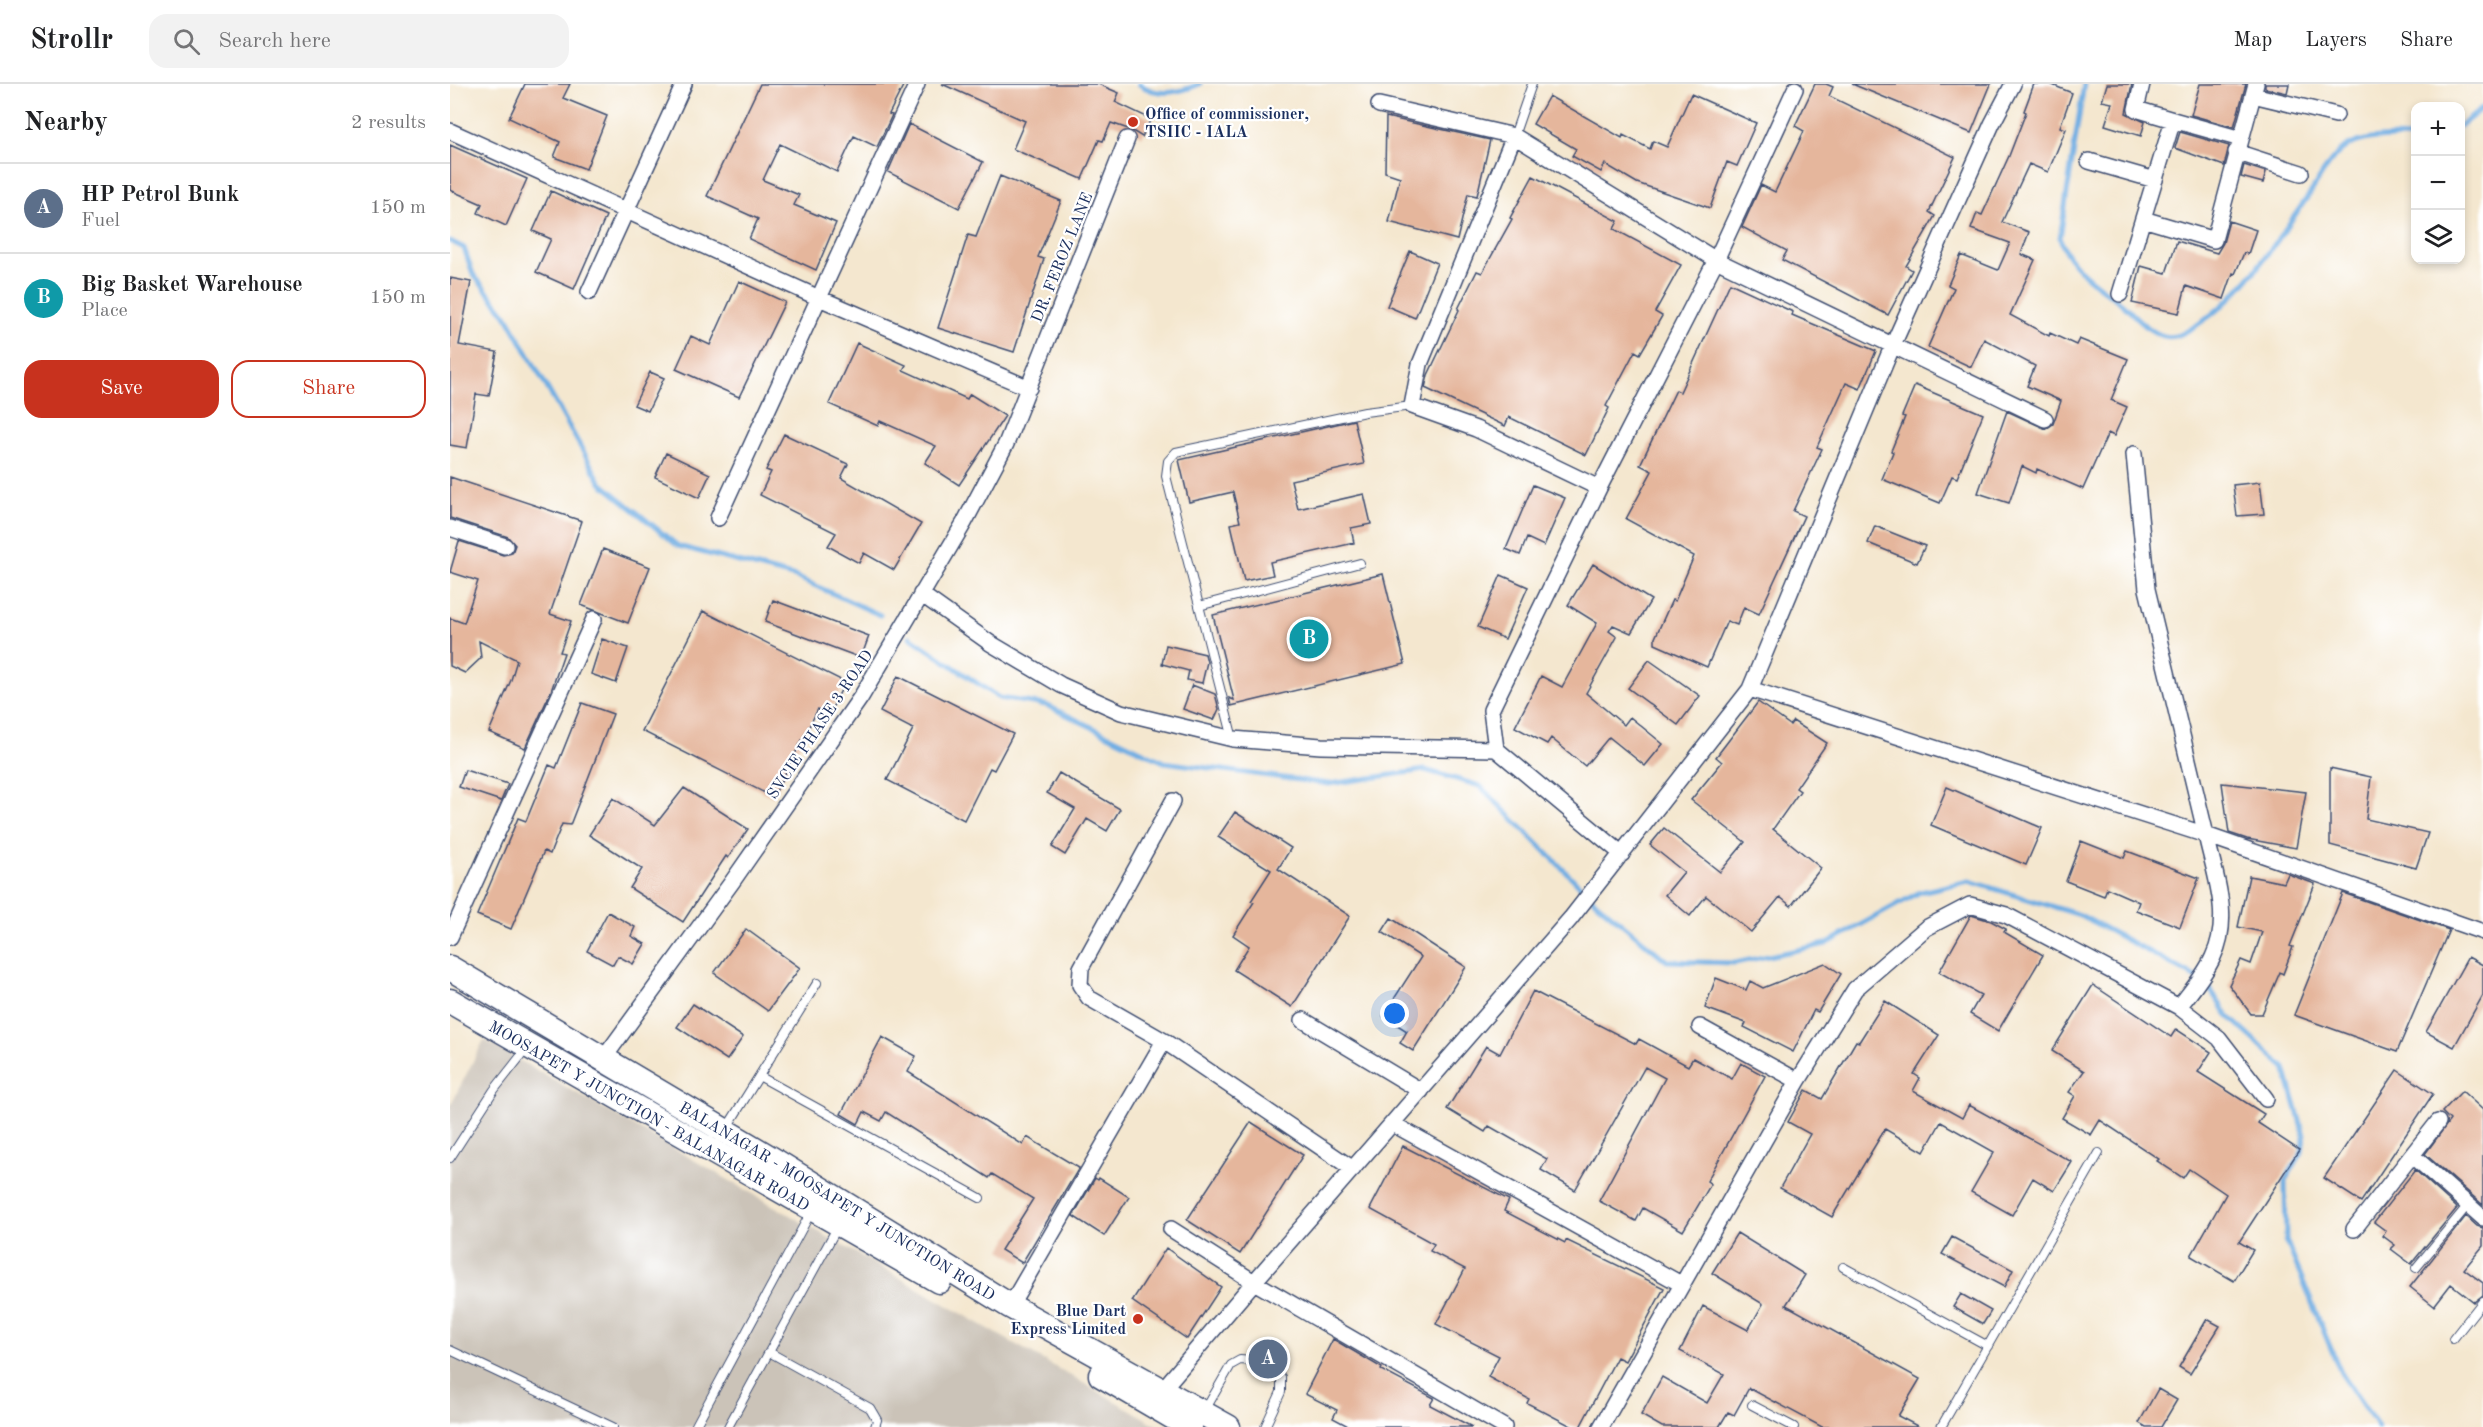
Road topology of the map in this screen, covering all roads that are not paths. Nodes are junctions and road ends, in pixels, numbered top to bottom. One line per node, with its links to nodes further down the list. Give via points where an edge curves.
1 (684, 84): 18 (street)
2 (917, 84): 23 (street)
3 (1532, 84): 12 (lane)
4 (2013, 84): 24 (street)
5 (2142, 84): 10 (street, via 2136,109)
6 (1795, 89): 20 (street)
7 (2255, 90): 9 (street); 14 (street)
8 (1379, 105): 12 (street)
9 (2336, 115)
10 (2173, 120): 14 (street); 17 (street)
11 (450, 131): 18 (street)
12 (1514, 136): 20 (street); 26 (street, via 1420,364)
13 (1127, 139): 25 (street, DR. FEROZ LANE)
14 (2238, 146): 16 (street); 19 (street, via 2214,240)
15 (2089, 161): 17 (street)
16 (2301, 173)
17 (2155, 180): 19 (street)
18 (627, 212): 21 (street); 23 (street)
19 (2143, 219): 22 (street)
20 (1716, 260): 24 (street); 29 (street)
21 (589, 292)
22 (2120, 294)
23 (819, 298): 25 (street); 30 (street)
24 (1892, 347): 27 (street); 37 (street)
25 (1029, 388): 34 (street, SVCIE PHASE 3 ROAD, via 1006,444)
26 (1412, 406): 29 (street, via 1476,429); 35 (lane, via 1365,412 1176,452 1168,461 1166,476)
27 (2045, 419)
28 (2134, 454): 41 (street, via 2147,589)
29 (1599, 488): 39 (street, via 1491,710)
30 (718, 518)
31 (450, 528): 32 (street)
32 (505, 546)
33 (1360, 563): 35 (lane)
34 (921, 594): 38 (street, via 990,643 1061,685 1121,712); 53 (street, SVCIE PHASE 3 ROAD, via 848,717)
35 (1199, 606): 38 (lane)
36 (594, 619): 44 (street)
37 (1750, 689): 41 (street); 42 (street)
38 (1233, 739): 39 (street, via 1321,746)
39 (1496, 749): 42 (street)
40 (1173, 801): 51 (street, via 1081,968 1080,985 1089,998)
41 (2206, 835): 43 (street); 48 (street, via 2223,910 2222,934 2213,958)
42 (1622, 854): 56 (street)
43 (2483, 932)
44 (450, 937)
45 (450, 968): 53 (main road, BALANAGAR - MOOSAPET Y JUNCTION ROAD)
46 (817, 983): 54 (lane)
47 (450, 1001): 52 (main road, MOOSAPET Y JUNCTION - BALANAGAR ROAD)
48 (2179, 1007): 55 (street, via 2006,915 1970,905 1926,928 1855,989); 57 (street, via 2218,1038)
49 (1303, 1020): 56 (street)
50 (1700, 1027): 55 (street)
51 (1164, 1041): 64 (street); 77 (street)
52 (528, 1047): 63 (lane, via 494,1090); 67 (main road, MOOSAPET Y JUNCTION - BALANAGAR ROAD)
53 (604, 1058): 60 (main road, BALANAGAR - MOOSAPET Y JUNCTION ROAD)
54 (759, 1076): 60 (lane); 65 (lane)
55 (1798, 1082): 75 (street)
56 (1421, 1091): 59 (street)
57 (2266, 1099)
58 (2438, 1122): 62 (street)
59 (1393, 1124): 64 (street); 75 (street)
60 (725, 1131): 77 (main road, BALANAGAR - MOOSAPET Y JUNCTION ROAD)
61 (2099, 1153): 79 (lane)
62 (2412, 1155): 66 (street); 71 (street)
63 (450, 1158)
64 (1353, 1169): 74 (street)
65 (980, 1198)
66 (2468, 1205): 68 (street); 73 (lane)
67 (813, 1208): 69 (main road, MOOSAPET Y JUNCTION - BALANAGAR ROAD); 86 (lane)
68 (2483, 1218)
69 (840, 1223): 81 (lane); 84 (main road, MOOSAPET Y JUNCTION - BALANAGAR ROAD)
70 (1171, 1229): 74 (street)
71 (2354, 1229)
72 (1843, 1267): 79 (lane)
73 (2415, 1268)
74 (1254, 1282): 82 (street); 91 (street)
75 (1681, 1284): 92 (street)
76 (2483, 1301): 78 (lane)
77 (1010, 1306): 82 (main road, BALANAGAR - MOOSAPET Y JUNCTION ROAD)
78 (2453, 1339)
79 (1988, 1346): 94 (lane)
80 (450, 1350): 85 (lane)
81 (769, 1352): 87 (lane); 88 (lane, via 870,1408 877,1420)
82 (1162, 1390): 84 (main road, BALANAGAR - MOOSAPET Y JUNCTION ROAD)
83 (1752, 1405): 93 (lane)
84 (1197, 1420): 89 (main road, BALANAGAR - MOOSAPET Y JUNCTION ROAD); 90 (lane, via 1231,1365 1240,1360 1252,1361 1275,1370 1281,1377 1281,1392)
85 (612, 1427)
86 (695, 1427)
87 (728, 1427)
88 (875, 1427)
89 (1228, 1427)
90 (1265, 1427)
91 (1504, 1427)
92 (1601, 1427)
93 (1794, 1427)
94 (1941, 1427)

